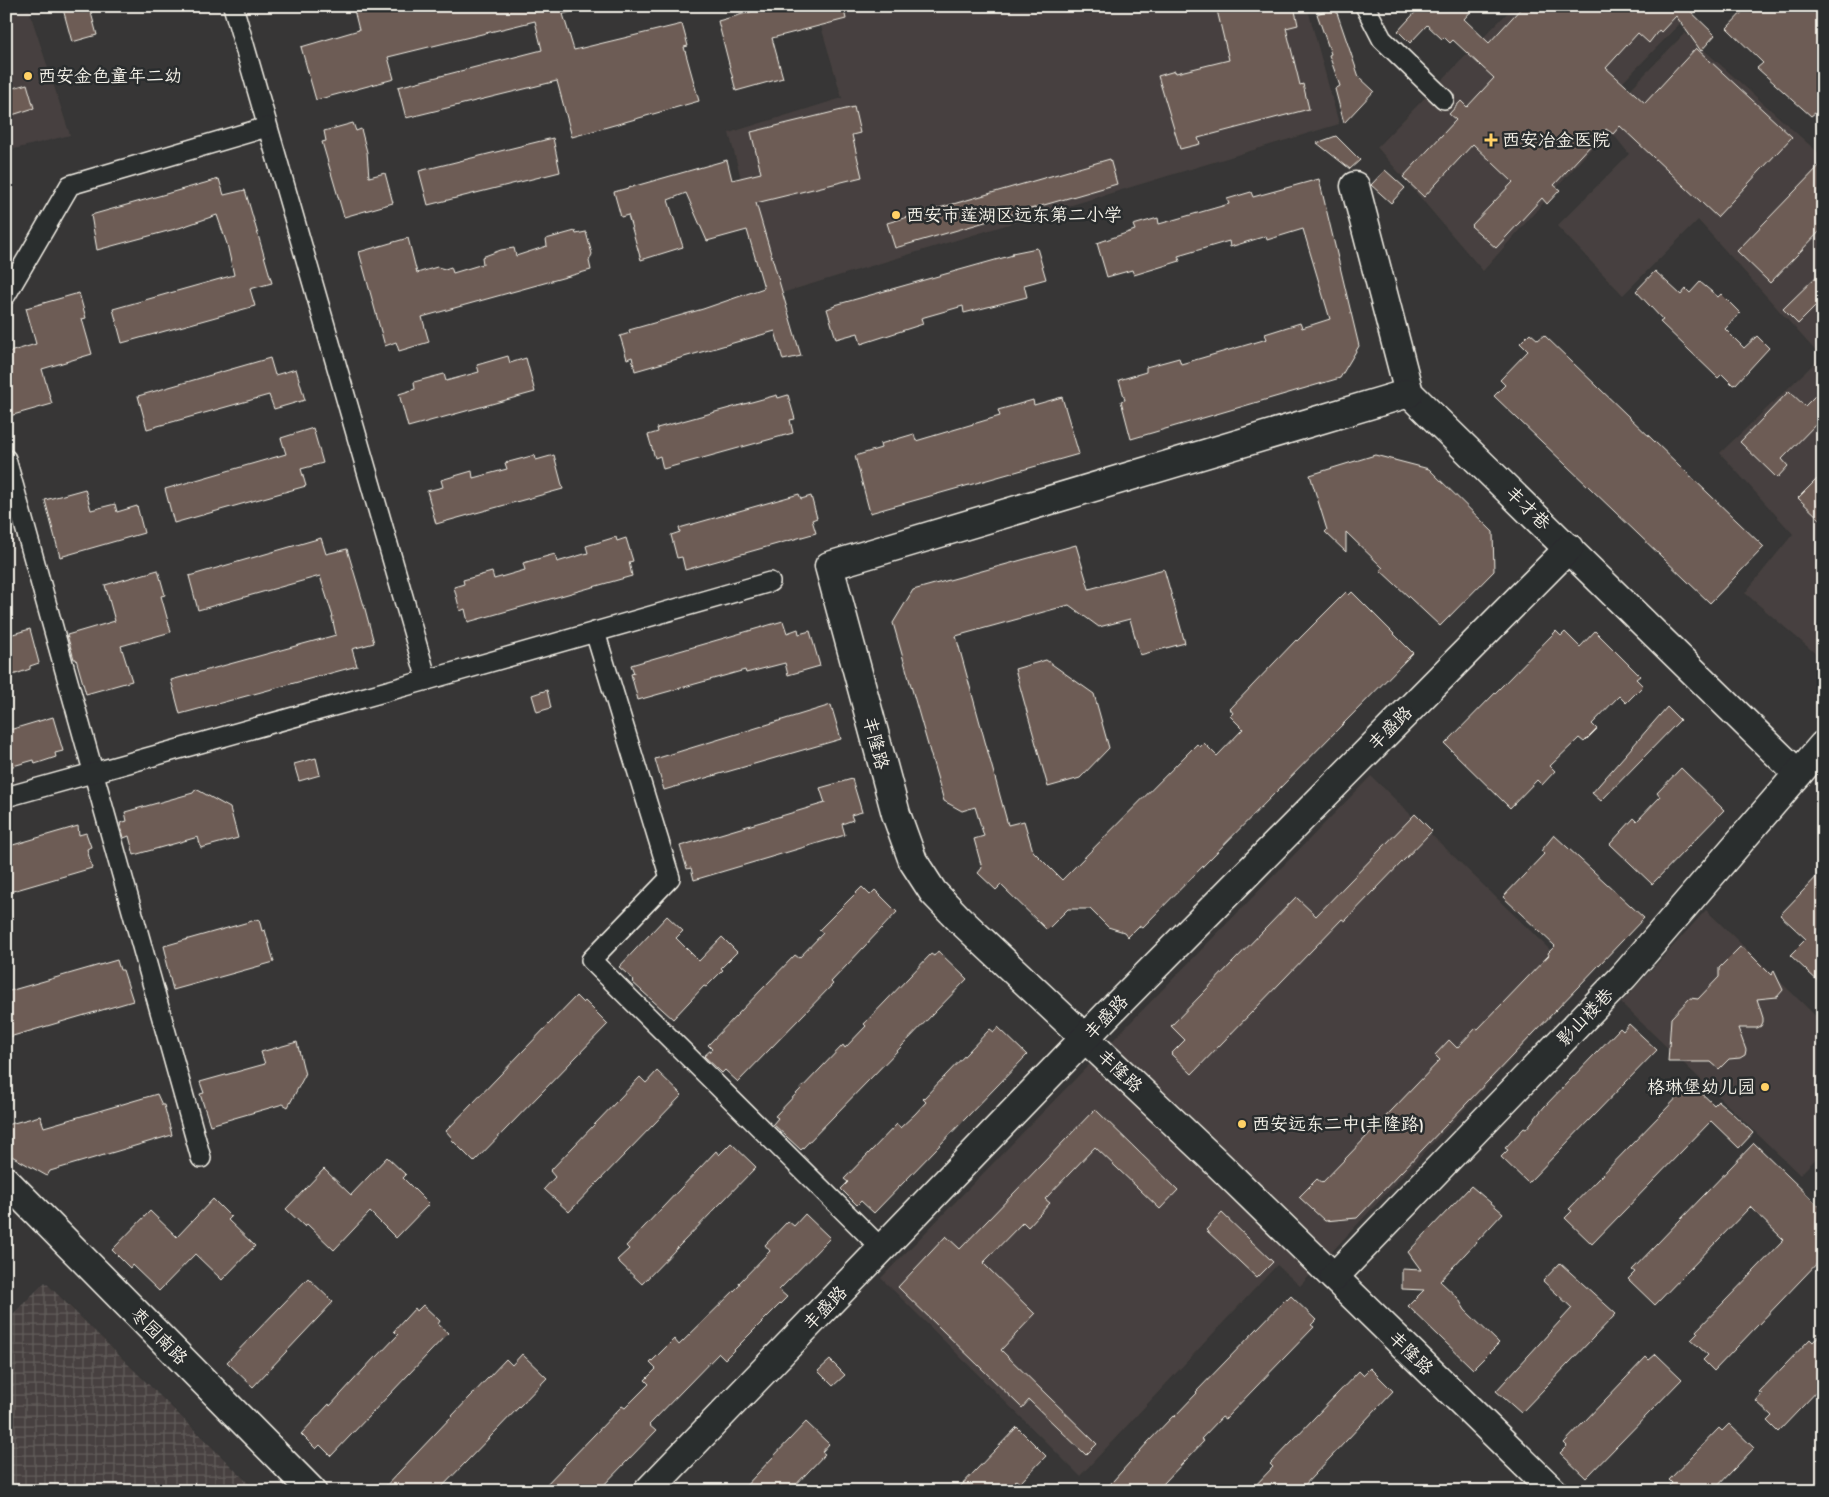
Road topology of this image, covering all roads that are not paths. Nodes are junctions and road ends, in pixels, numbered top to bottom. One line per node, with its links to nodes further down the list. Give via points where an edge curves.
1 (233, 6): 4 (street)
2 (1365, 6): 3 (street, via 1382,39)
3 (1444, 99)
4 (268, 127): 6 (street, via 70,185); 12 (street)
5 (1355, 186): 7 (street)
6 (6, 295)
7 (1409, 393): 9 (street, 丰才巷); 17 (street, 丰隆路, via 829,566 896,814 913,862 933,892 959,919)
8 (6, 459): 14 (street)
9 (1569, 548): 15 (street, 丰才巷); 17 (street, 丰盛路)
10 (770, 582): 11 (street)
11 (595, 632): 12 (street); 20 (street, via 670,878 591,960)
12 (427, 680): 14 (street)
13 (1823, 745): 15 (street, 影山楼巷)
14 (94, 773): 16 (street); 18 (street)
15 (1798, 774): 21 (street, 影山楼巷, via 1624,976)
16 (6, 797)
17 (1085, 1038): 20 (street, 丰盛路); 21 (street, 丰隆路)
18 (201, 1158)
19 (6, 1181): 22 (street, 枣园南路)
20 (882, 1249): 23 (street, 丰盛路)
21 (1334, 1278): 24 (street, 丰隆路)
22 (312, 1491)
23 (648, 1491)
24 (1553, 1491)

